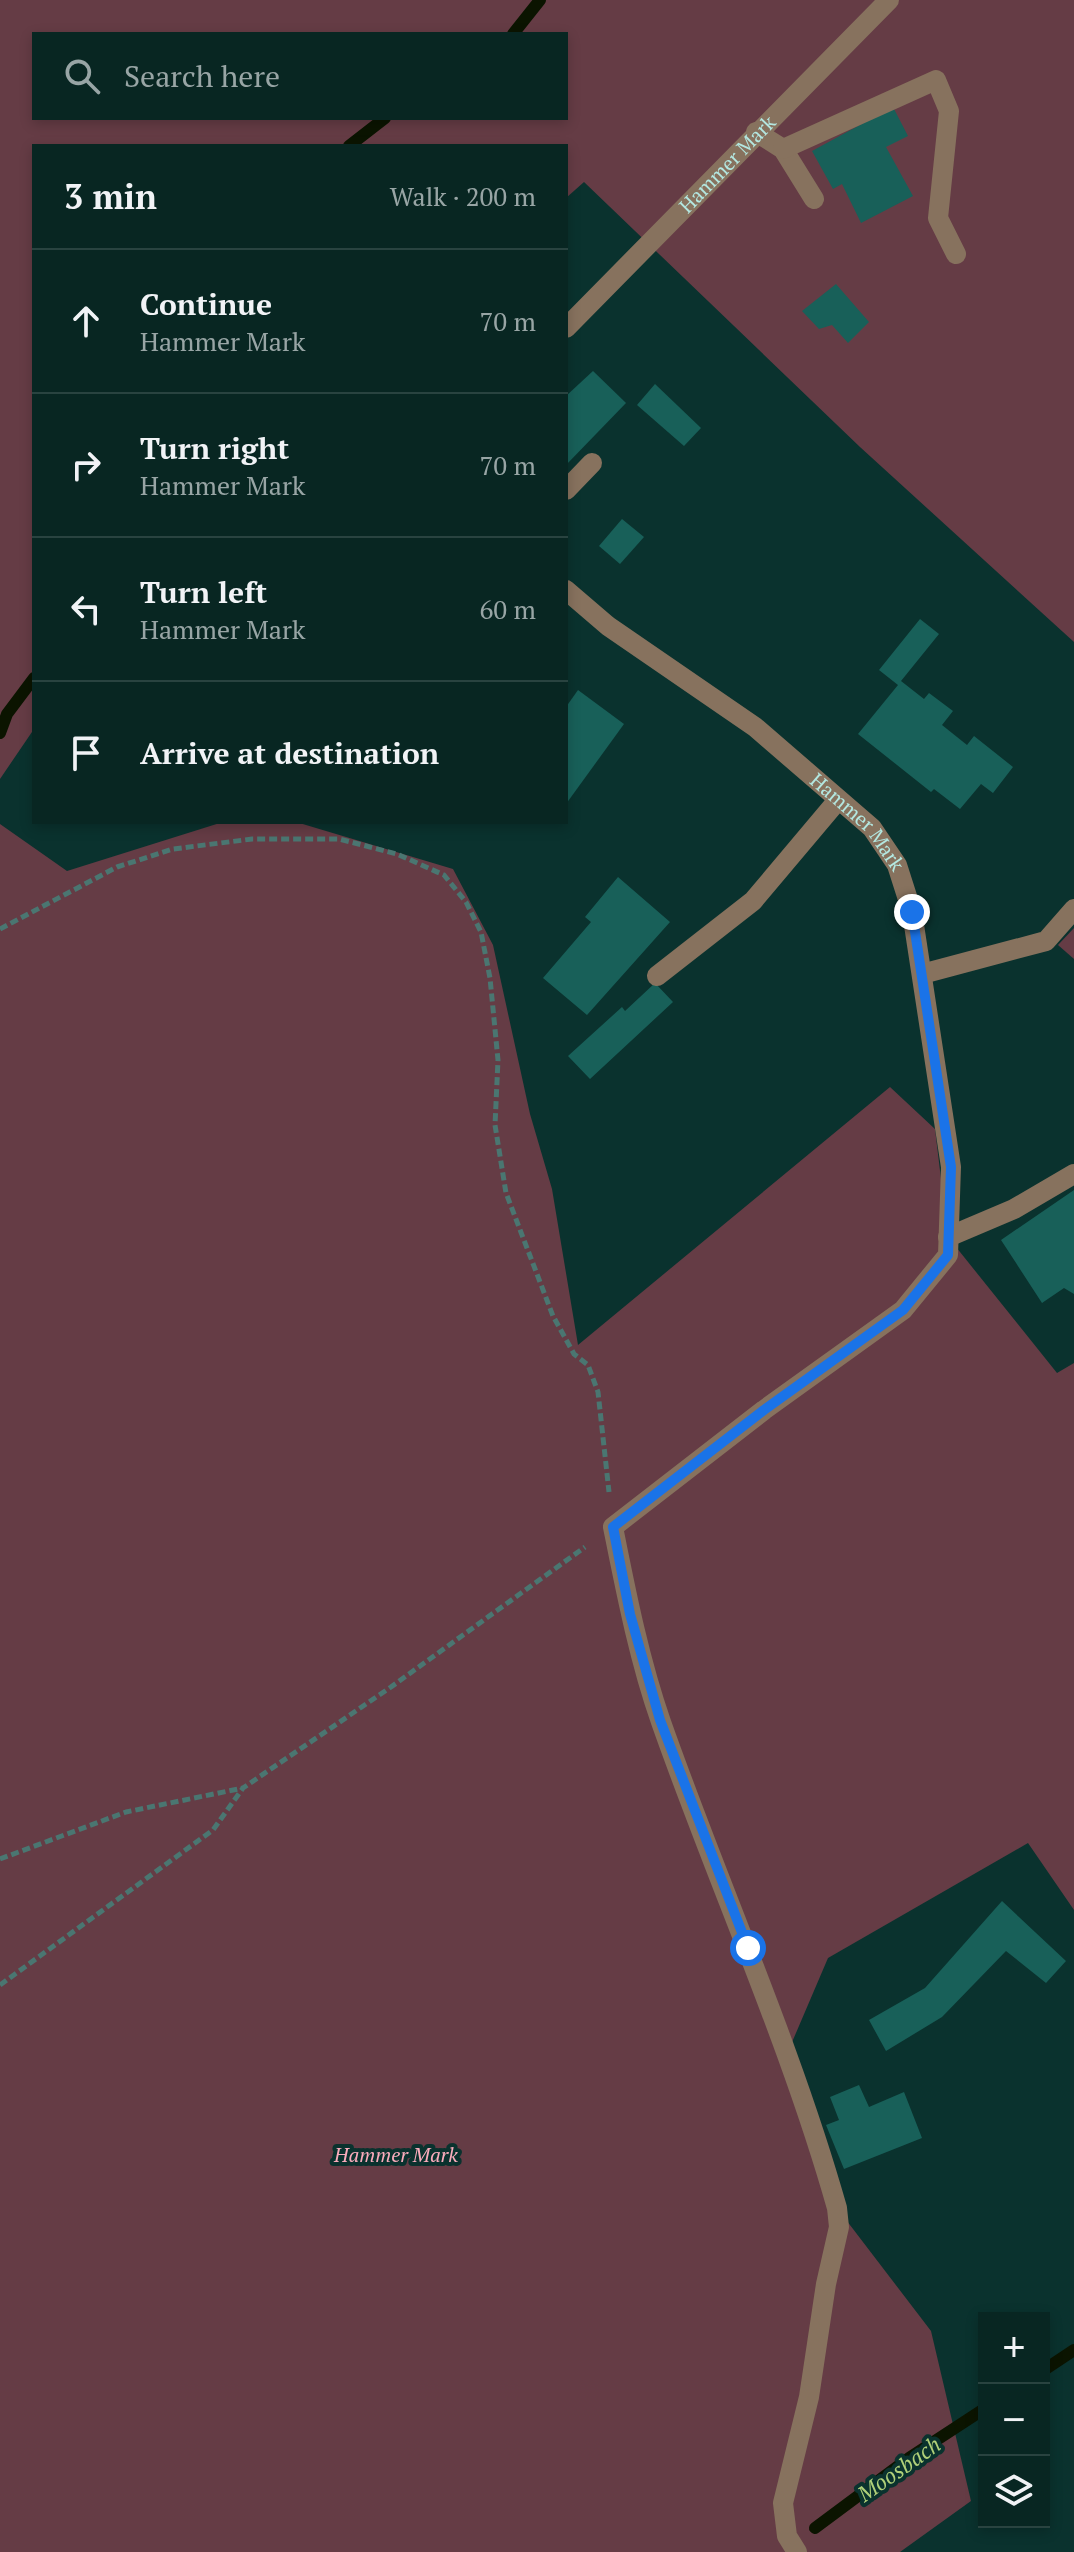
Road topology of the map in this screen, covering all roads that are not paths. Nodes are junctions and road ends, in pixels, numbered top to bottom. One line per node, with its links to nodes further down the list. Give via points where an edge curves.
1 (889, 0): 2 (street, Hammer Mark)
2 (756, 132): 3 (street); 6 (street, Hammer Mark)
3 (783, 149): 4 (street); 5 (street, via 936,80 949,111 938,218)
4 (814, 199)
5 (956, 254)
6 (568, 326)
7 (592, 463): 8 (street)
8 (568, 488)
9 (568, 592): 10 (street, Hammer Mark, via 608,626 755,727)
10 (838, 800): 12 (street, Hammer Mark, via 872,828 897,865 912,912); 13 (street, via 753,901)
11 (1074, 909): 12 (street, via 1046,941)
12 (922, 974): 15 (street, Hammer Mark, via 951,1167)
13 (657, 976)
14 (1074, 1174): 15 (street, via 1014,1209)
15 (948, 1237): 16 (street, Hammer Mark, via 948,1255 903,1310 613,1527 630,1614 660,1720 748,1948 837,2208 839,2227 809,2397 783,2503 787,2536)
16 (797, 2552)

